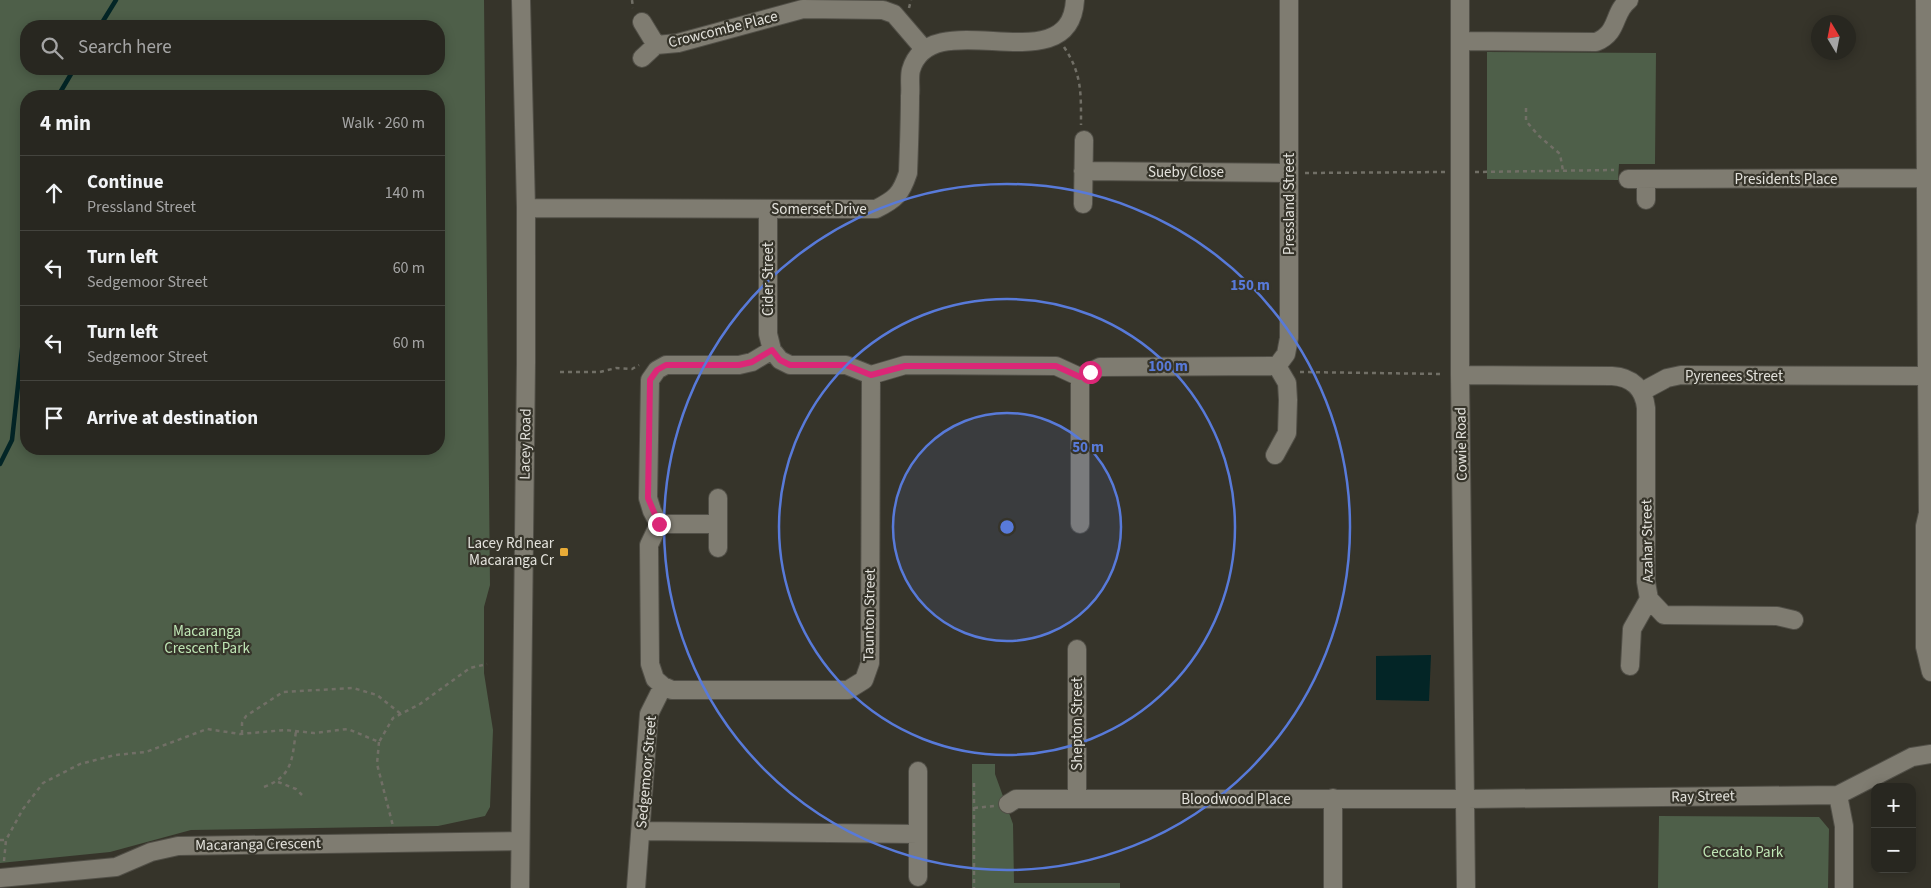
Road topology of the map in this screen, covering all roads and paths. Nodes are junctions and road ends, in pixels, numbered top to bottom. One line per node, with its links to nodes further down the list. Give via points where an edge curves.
1 (521, 0): 25 (street, Lacey Road)
2 (1076, 0): 8 (street, via 1074,15 1066,29)
3 (1288, 0): 19 (street, Pressland Street)
4 (1460, 0): 9 (street, Cowie Road)
5 (1629, 0): 9 (street, via 1619,10 1613,30 1596,42)
6 (1925, 0): 20 (street)
7 (642, 22): 10 (street, Crowcombe Place)
8 (1055, 36): 11 (street, via 1037,41 948,40); 14 (path, via 1075,63 1082,88 1081,128)
9 (1460, 41): 32 (street, Cowie Road)
10 (656, 45): 11 (street, Crowcombe Place, via 678,43 789,12 883,10 894,14); 12 (street, Crowcombe Place)
11 (924, 49): 26 (street, Somerset Drive, via 911,69 908,173 903,189 893,200 876,209)
12 (642, 58)
13 (1526, 108): 16 (path, via 1526,121 1560,154)
14 (1084, 140): 15 (street)
15 (1084, 171): 19 (street, Sueby Close); 24 (street)
16 (1563, 171): 18 (path); 21 (path, via 1622,170)
17 (1448, 172): 19 (path)
18 (1471, 172)
19 (1289, 173): 30 (street, Pressland Street, via 1289,338 1286,354)
20 (1926, 178): 22 (street, Presidents Place); 27 (street)
21 (1628, 179): 22 (street, Presidents Place)
22 (1646, 179): 23 (street)
23 (1646, 200)
24 (1083, 204)
25 (526, 208): 26 (street, Somerset Drive); 70 (street, Lacey Road)
26 (768, 209): 28 (street, Cider Street, via 768,334)
27 (1929, 222): 34 (street)
28 (772, 350): 33 (street, via 780,360 790,365 846,365); 40 (street, via 752,362 739,365 666,365 657,370 650,380 648,498)
29 (642, 362): 31 (path, via 632,369)
30 (1277, 366): 32 (path, via 1288,366 1303,373); 35 (street, via 1100,367); 37 (street, via 1287,384 1288,400 1287,432)
31 (560, 372)
32 (1452, 374): 36 (street, via 1619,376 1630,380); 64 (street, Cowie Road)
33 (871, 375): 35 (street, via 905,366 1056,366); 50 (street, Taunton Street, via 870,662 864,680 848,690 672,690)
34 (1927, 376): 36 (street, Pyrenees Street, via 1682,375 1667,378); 39 (street)
35 (1080, 377): 42 (street)
36 (1641, 392): 44 (street, Azahar Street, via 1646,408 1646,582)
37 (1275, 455)
38 (718, 498): 41 (street)
39 (1930, 514): 49 (street, via 1925,526 1925,647)
40 (659, 524): 41 (street); 50 (street, via 649,545 650,664 655,679)
41 (718, 524): 43 (street)
42 (1080, 524)
43 (718, 548)
44 (1649, 599): 45 (street, Azahar Street, via 1664,615 1777,616); 48 (street, via 1632,629)
45 (1794, 620)
46 (1077, 649): 63 (street, Shepton Street)
47 (488, 664): 51 (path, via 470,668 435,695)
48 (1630, 666)
49 (1931, 672)
50 (663, 686): 66 (street, Sedgemoor Street, via 650,714)
51 (401, 714): 53 (path, via 376,695 353,688 284,692 246,716); 54 (path, via 393,718)
52 (296, 731): 53 (path); 54 (path, via 314,733 348,728); 57 (path, via 292,760)
53 (242, 734): 69 (path, via 207,728 146,752 115,755 80,764 43,783 23,809)
54 (379, 742): 71 (path, via 377,764)
55 (1931, 754): 61 (street, Ray Street, via 1912,757)
56 (918, 771): 67 (street)
57 (278, 782): 59 (path); 60 (path)
58 (974, 783): 76 (path)
59 (264, 787)
60 (302, 795)
61 (1838, 795): 64 (street, Ray Street); 79 (street, via 1844,826)
62 (1333, 798): 63 (street, Bloodwood Place); 64 (street, Bloodwood Place); 77 (street)
63 (1077, 799): 65 (street, Bloodwood Place, via 1016,799)
64 (1466, 799): 78 (street, Cowie Road)
65 (1008, 804)
66 (641, 831): 67 (street); 75 (street, Sedgemoor Street)
67 (918, 834): 72 (street)
68 (0, 840): 69 (path)
69 (6, 840): 73 (path)
70 (520, 841): 71 (street, Macaranga Crescent); 74 (street, Lacey Road)
71 (397, 842): 73 (street, Macaranga Crescent, via 178,846 151,852 116,867)
72 (918, 877)
73 (1, 878)
74 (520, 888)
75 (636, 888)
76 (974, 888)
77 (1333, 888)
78 (1466, 888)
79 (1844, 888)

